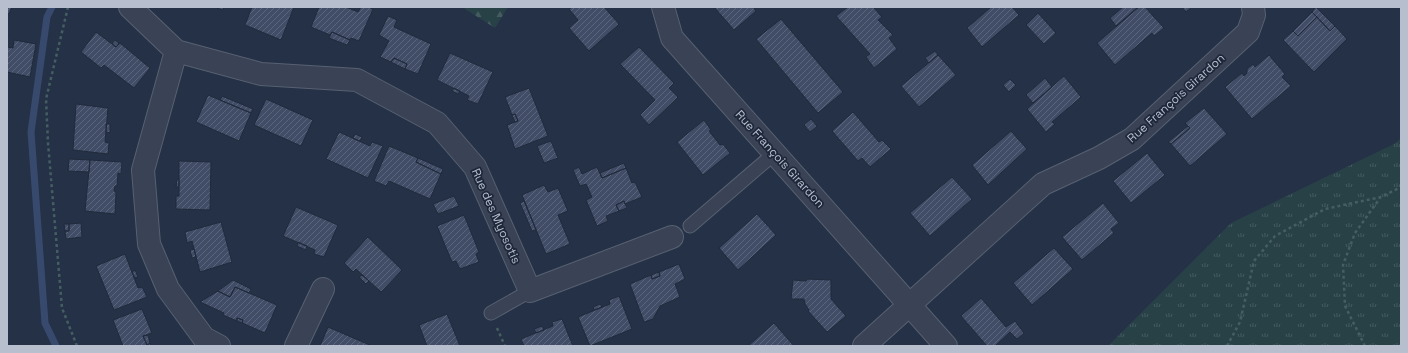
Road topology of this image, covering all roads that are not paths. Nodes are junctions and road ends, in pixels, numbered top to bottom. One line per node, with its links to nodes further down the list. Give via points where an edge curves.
1 (130, 7): 4 (street, Rue des Myosotis)
2 (663, 7): 5 (street, Rue François Girardon, via 672,38)
3 (1254, 7): 9 (street, Rue François Girardon, via 1248,32 1132,139 1099,158 1043,184)
4 (176, 51): 8 (street, Rue des Myosotis, via 261,74 358,80 437,123 475,167); 11 (street, via 143,170 149,244 168,289 204,338)
5 (775, 153): 6 (lane); 9 (street, Rue François Girardon)
6 (681, 232): 8 (street)
7 (323, 289): 12 (street)
8 (530, 291): 10 (lane)
9 (909, 304): 13 (street); 14 (street, Rue François Girardon)
10 (491, 313)
11 (219, 346)
12 (296, 346)
13 (864, 346)
14 (946, 346)

